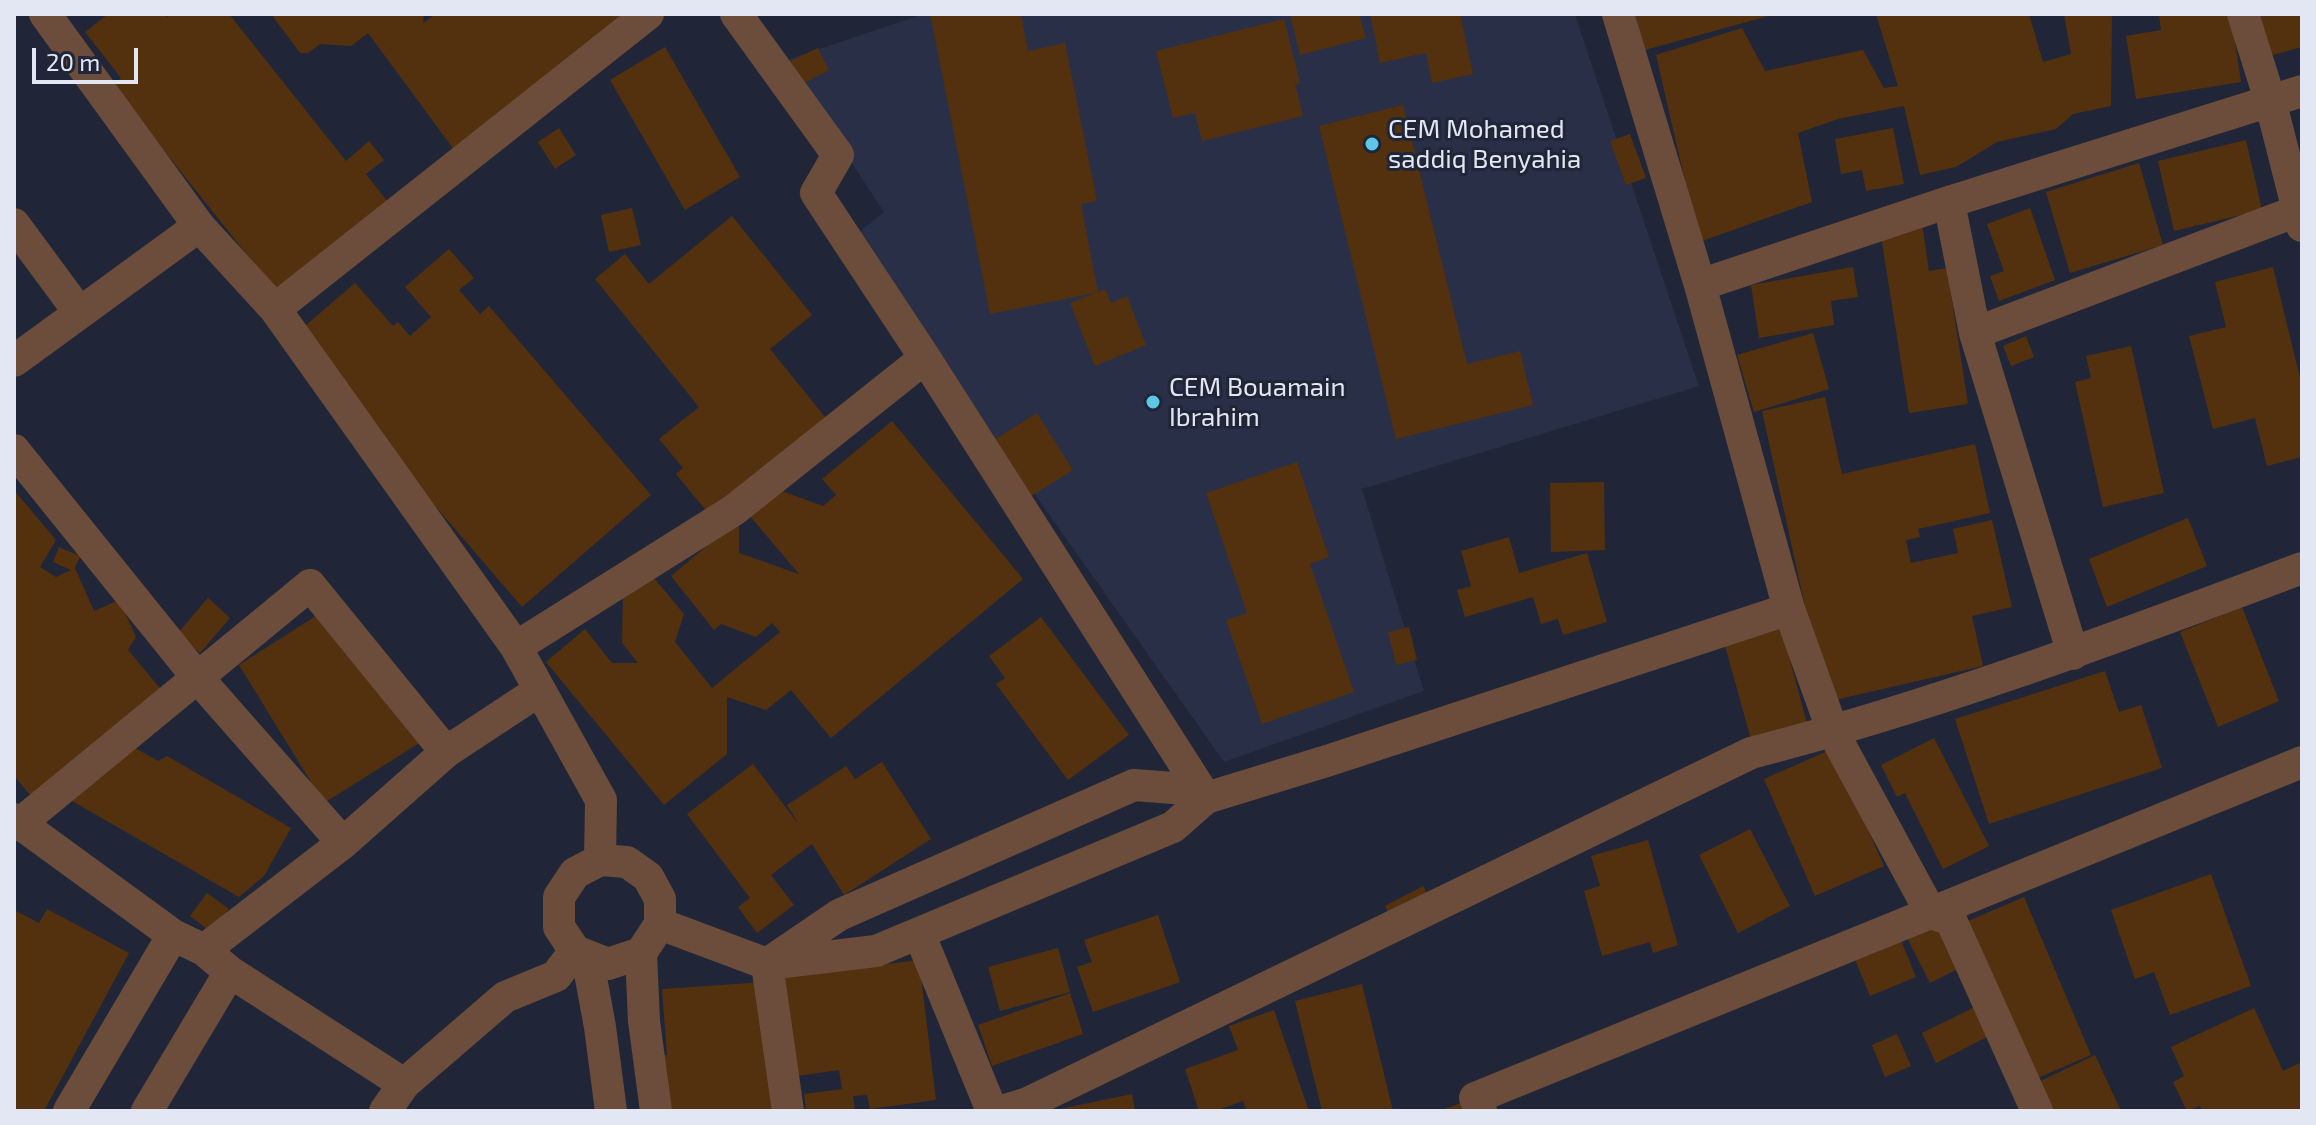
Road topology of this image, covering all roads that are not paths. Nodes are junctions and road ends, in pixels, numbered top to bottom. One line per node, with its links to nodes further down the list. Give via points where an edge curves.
1 (45, 14): 11 (street)
2 (648, 14): 13 (street)
3 (736, 14): 16 (street, via 838,155 816,193)
4 (1618, 14): 12 (street)
5 (2243, 14): 7 (street)
6 (2302, 91): 7 (street)
7 (2270, 100): 8 (street); 9 (street)
8 (1949, 202): 12 (street); 15 (street)
9 (2299, 218): 15 (street)
10 (14, 224): 14 (street)
11 (199, 226): 13 (street); 14 (street)
12 (1700, 285): 20 (street)
13 (275, 309): 21 (street)
14 (79, 312): 17 (street)
15 (1975, 333): 22 (street)
16 (925, 358): 21 (street, via 734,510); 28 (street)
17 (14, 361)
18 (14, 450): 23 (street)
19 (2302, 568): 22 (street)
20 (1789, 609): 25 (street); 28 (street, via 1330,760)
21 (516, 647): 24 (street)
22 (2073, 654): 25 (street)
23 (197, 677): 26 (street, via 310,585); 29 (street); 30 (street)
24 (540, 690): 26 (street); 31 (street, via 601,800)
25 (1833, 732): 32 (street); 49 (street, via 1751,753)
26 (446, 752): 30 (street)
27 (2302, 762): 32 (street)
28 (1203, 794): 34 (street, via 1173,827); 39 (street, via 1134,785 839,915)
29 (16, 822): 35 (street)
30 (343, 843): 36 (street)
31 (600, 860): 33 (street, via 627,862 648,877 660,899); 38 (street, via 575,873 559,897 559,927)
32 (1931, 913): 50 (street, via 1475,1098); 51 (street, via 1951,920)
33 (660, 924): 37 (street); 39 (street)
34 (919, 933): 39 (street, via 876,951); 48 (street)
35 (173, 935): 36 (street); 42 (street)
36 (204, 950): 40 (street)
37 (641, 953): 38 (street, via 608,964); 46 (street)
38 (581, 954): 41 (street, via 556,976 505,997); 45 (street, via 600,1027)
39 (767, 964): 47 (street)
40 (230, 972): 41 (street); 43 (street)
41 (404, 1084): 44 (street)
42 (69, 1111)
43 (147, 1111)
44 (385, 1111)
45 (611, 1111)
46 (656, 1111)
47 (788, 1111)
48 (992, 1111)
49 (1002, 1111)
50 (1481, 1111)
51 (2037, 1111)

